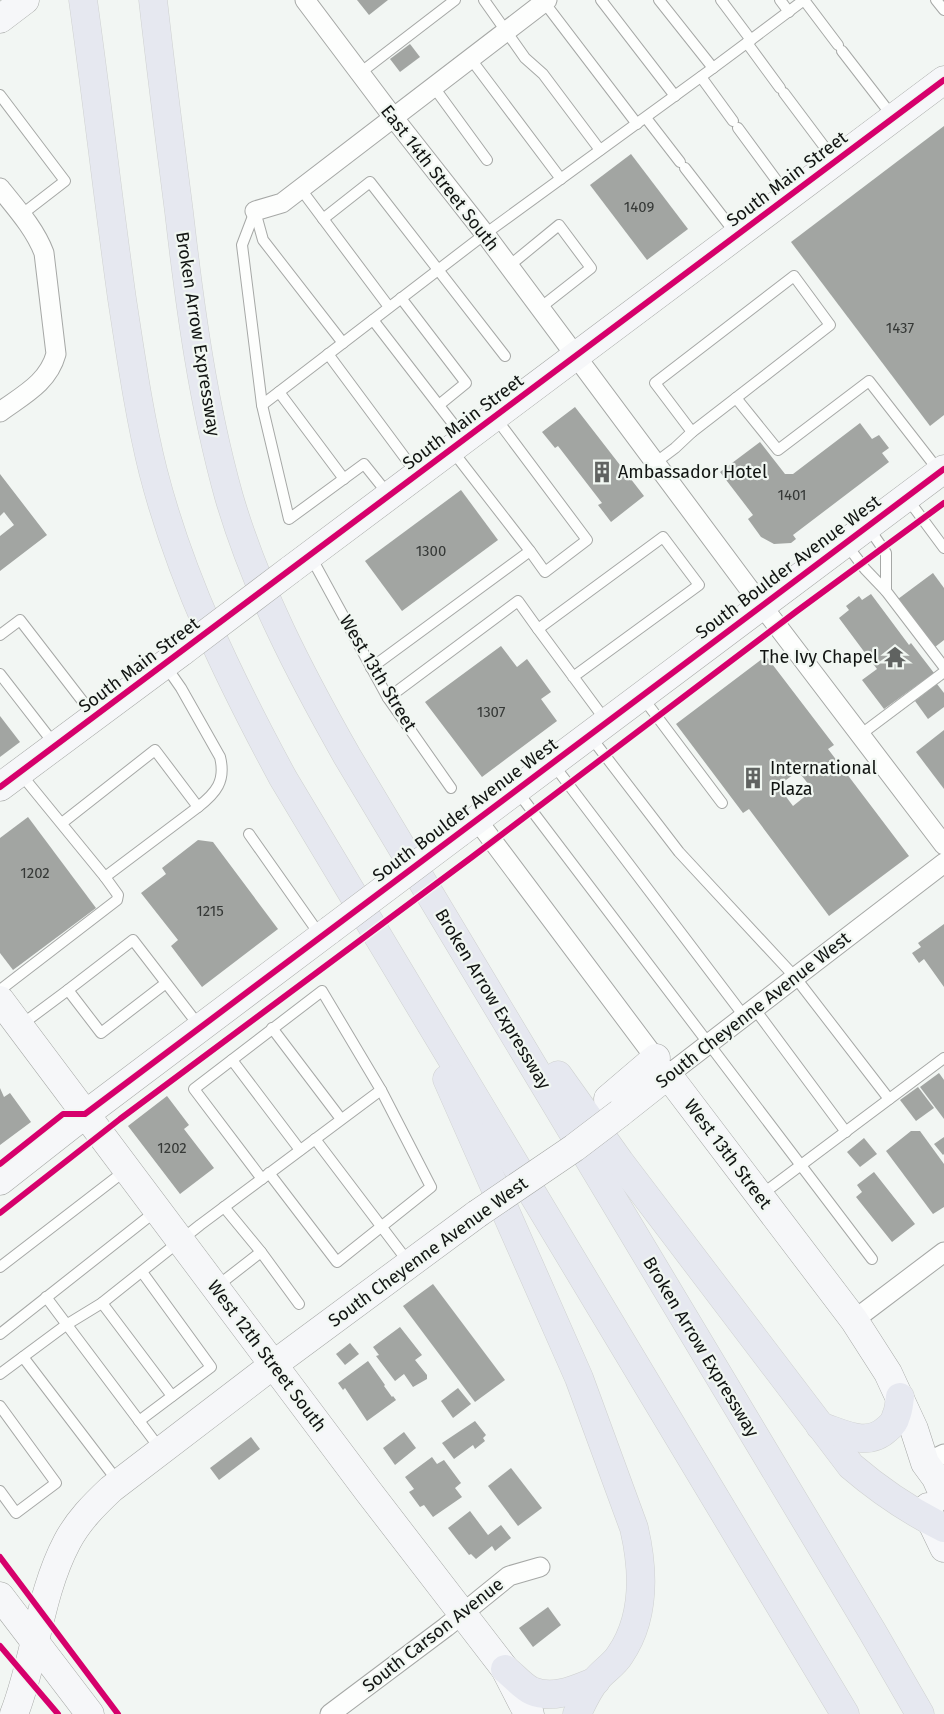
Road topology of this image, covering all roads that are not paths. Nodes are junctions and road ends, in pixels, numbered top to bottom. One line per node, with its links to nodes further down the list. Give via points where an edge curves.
1 (25, 0): 15 (street)
2 (83, 0): 100 (highway, via 134,377 153,471 178,554 241,702)
3 (153, 0): 98 (highway, Broken Arrow Expressway, via 200,370 230,498 269,606 310,692)
4 (305, 0): 20 (street, East 14th Street South)
5 (455, 0): 20 (lane)
6 (484, 0): 16 (lane)
7 (601, 0): 25 (lane)
8 (659, 0): 19 (lane)
9 (722, 0): 17 (lane)
10 (780, 0): 14 (lane)
11 (936, 0): 13 (lane)
12 (546, 1): 16 (street); 28 (lane)
13 (944, 10)
14 (789, 12): 17 (lane); 27 (lane, via 804,0)
15 (0, 19)
16 (507, 30): 18 (street); 29 (lane, via 525,58 543,74)
17 (749, 42): 19 (lane); 31 (lane)
18 (470, 58): 23 (street); 32 (lane)
19 (713, 68): 21 (lane)
20 (360, 73): 26 (street, East 14th Street South)
21 (701, 78): 25 (lane); 35 (lane)
22 (944, 80): 27 (street, South Main Street)
23 (433, 86): 26 (street); 30 (lane)
24 (0, 95): 37 (lane, via 65,181)
25 (675, 96): 28 (lane)
26 (393, 116): 34 (street); 39 (street, East 14th Street South)
27 (893, 118): 31 (street, South Main Street)
28 (642, 121): 29 (lane); 40 (lane, via 683,165)
29 (600, 150): 32 (lane)
30 (487, 160)
31 (836, 162): 35 (street, South Main Street)
32 (561, 179): 39 (lane)
33 (0, 188): 37 (street)
34 (300, 188): 36 (street, via 282,203); 38 (lane)
35 (789, 196): 40 (street, South Main Street)
36 (255, 211): 47 (lane, via 263,240); 53 (lane, via 242,245)
37 (21, 215): 55 (street, via 44,253 56,354 46,376)
38 (323, 219): 42 (lane, via 370,182); 44 (lane)
39 (485, 234): 41 (street, East 14th Street South); 42 (lane)
40 (737, 235): 50 (street, South Main Street)
41 (509, 266): 45 (street, East 14th Street South); 45 (lane, via 559,225 591,268)
42 (438, 270): 43 (lane); 49 (lane)
43 (401, 298): 44 (lane); 54 (lane, via 466,383)
44 (390, 307): 46 (lane)
45 (540, 308): 50 (street, East 14th Street South)
46 (372, 320): 47 (lane); 54 (lane)
47 (343, 343): 48 (lane)
48 (328, 354): 51 (lane); 61 (lane)
49 (505, 356)
50 (576, 356): 56 (street, South Main Street); 59 (street, East 14th Street South)
51 (279, 392): 53 (lane); 62 (lane)
52 (736, 398): 57 (lane); 57 (lane, via 830,325 794,276 656,383); 60 (lane, via 778,450 869,381)
53 (262, 405): 62 (lane, via 289,519)
54 (439, 405): 58 (lane)
55 (0, 412)
56 (495, 416): 58 (street, South Main Street); 68 (lane, via 587,540 545,572)
57 (692, 432): 59 (lane)
58 (458, 444): 61 (street, South Main Street); 68 (lane)
59 (655, 463): 71 (street, East 14th Street South)
60 (942, 470): 64 (street, South Boulder Avenue West)
61 (417, 475): 63 (street, South Main Street)
62 (344, 479): 63 (lane, via 364,464)
63 (389, 496): 69 (street, South Main Street)
64 (906, 497): 65 (street, South Boulder Avenue West); 67 (lane)
65 (867, 526): 66 (street, South Boulder Avenue West); 70 (lane, via 886,553)
66 (846, 543): 70 (lane); 71 (street, South Boulder Avenue West)
67 (944, 548)
68 (530, 551): 76 (lane)
69 (300, 562): 74 (street, South Main Street, bridge); 76 (lane, West 13th Street)
70 (886, 591): 75 (lane)
71 (762, 606): 80 (street, South Boulder Avenue West); 84 (street, East 14th Street South)
72 (538, 629): 79 (lane); 79 (lane, via 663,538 699,584); 81 (lane, via 518,601)
73 (0, 635): 82 (lane, via 20,620)
74 (174, 658): 82 (street, South Main Street); 91 (lane, via 181,688 222,765 218,787)
75 (944, 667)
76 (371, 668): 81 (lane, West 13th Street)
77 (944, 672): 84 (lane)
78 (0, 674): 85 (lane)
79 (574, 676): 83 (lane)
80 (642, 696): 83 (street, South Boulder Avenue West); 90 (lane)
81 (388, 698): 88 (lane, West 13th Street)
82 (94, 717): 85 (street, South Main Street)
83 (598, 729): 86 (street, South Boulder Avenue West); 101 (lane, via 680,852)
84 (860, 735): 95 (street, East 14th Street South)
85 (56, 746): 87 (street, South Main Street)
86 (552, 763): 89 (street, South Boulder Avenue West); 106 (lane)
87 (10, 780): 92 (lane)
88 (452, 788)
89 (516, 790): 93 (street, South Boulder Avenue West); 110 (lane)
90 (722, 803)
91 (198, 807): 92 (lane, via 155,750); 97 (lane)
92 (62, 823): 97 (lane)
93 (468, 826): 99 (street, South Boulder Avenue West, bridge); 113 (street, West 13th Street)
94 (249, 834): 99 (lane)
95 (944, 845)
96 (944, 863): 101 (street, South Cheyenne Avenue West)
97 (105, 877): 103 (lane, via 118,895 117,900)
98 (439, 908): 150 (highway, via 620,1162); 170 (highway, Broken Arrow Expressway)
99 (326, 934): 108 (street, South Boulder Avenue West)
100 (402, 976): 163 (highway, via 565,1343 634,1528 640,1552 641,1599 634,1627 620,1656); 169 (highway)
101 (795, 977): 106 (street, South Cheyenne Avenue West); 115 (lane)
102 (166, 983): 104 (lane, via 133,940); 104 (lane, via 101,1033); 108 (lane)
103 (0, 990)
104 (68, 990): 107 (lane)
105 (0, 1000): 107 (street, West 12th Street South)
106 (749, 1012): 110 (street, South Cheyenne Avenue West); 118 (lane)
107 (19, 1026): 116 (street, West 12th Street South)
108 (200, 1028): 116 (street, South Boulder Avenue West)
109 (272, 1028): 112 (lane); 114 (lane, via 322,991); 117 (lane)
110 (708, 1044): 113 (street, South Cheyenne Avenue West); 121 (lane)
111 (944, 1058): 115 (lane)
112 (232, 1060): 120 (lane); 123 (lane, via 194,1088)
113 (662, 1066): 125 (street, West 13th Street); 133 (street, South Cheyenne Avenue West, bridge, via 614,1106 574,1148)
114 (381, 1090): 117 (lane); 128 (lane, via 431,1187)
115 (889, 1099): 118 (lane)
116 (85, 1114): 122 (street, West 12th Street South); 124 (street, South Boulder Avenue West)
117 (341, 1120): 119 (lane)
118 (846, 1132): 121 (lane)
119 (315, 1139): 120 (lane); 128 (lane)
120 (300, 1150): 123 (lane)
121 (800, 1166): 125 (lane); 132 (lane)
122 (126, 1169): 127 (street, West 12th Street South); 134 (lane)
123 (266, 1176): 126 (lane); 128 (lane, via 337,1262)
124 (0, 1181)
125 (760, 1196): 140 (street, West 13th Street)
126 (224, 1207): 129 (lane); 130 (lane)
127 (157, 1210): 129 (street, West 12th Street South); 137 (lane)
128 (382, 1226): 133 (lane)
129 (180, 1242): 135 (lane); 136 (street, West 12th Street South)
130 (261, 1252): 136 (lane); 139 (lane)
131 (944, 1252): 140 (street)
132 (872, 1259)
133 (410, 1264): 144 (street, South Cheyenne Avenue West)
134 (0, 1267)
135 (142, 1272): 138 (lane); 146 (lane, via 211,1368)
136 (215, 1287): 144 (street, West 12th Street South)
137 (46, 1297): 141 (lane); 142 (lane)
138 (102, 1303): 141 (lane); 146 (lane)
139 (299, 1304)
140 (854, 1320): 147 (street, West 13th Street)
141 (66, 1325): 143 (lane); 149 (lane)
142 (0, 1334)
143 (23, 1357): 145 (lane); 153 (lane)
144 (273, 1365): 151 (street, South Cheyenne Avenue West); 160 (street, West 12th Street South)
145 (0, 1374)
146 (172, 1396): 149 (lane)
147 (900, 1397): 150 (highway, via 897,1416 875,1438 864,1440); 152 (street, West 13th Street, via 914,1429)
148 (0, 1406): 154 (lane, via 56,1483 16,1513)
149 (139, 1421): 151 (lane)
150 (820, 1426): 156 (highway, via 851,1466 869,1482)
151 (162, 1451): 153 (street, South Cheyenne Avenue West)
152 (934, 1459): 155 (street, via 936,1478); 156 (street, via 925,1494)
153 (119, 1483): 161 (street, South Cheyenne Avenue West, via 84,1516 68,1540 55,1569)
154 (0, 1491)
155 (944, 1496)
156 (938, 1524): 157 (street)
157 (944, 1548)
158 (540, 1567): 160 (street, South Carson Avenue, via 509,1576)
159 (0, 1596): 161 (street)
160 (462, 1614): 162 (street, West 12th Street South); 166 (street, South Carson Avenue)
161 (35, 1642): 164 (street, South Cheyenne Avenue West); 165 (street)
162 (505, 1669): 163 (highway, via 531,1690 545,1694 560,1694); 167 (street, West 12th Street South)
163 (596, 1680): 168 (highway)
164 (14, 1714)
165 (90, 1714)
166 (330, 1714)
167 (530, 1714)
168 (577, 1714)
169 (845, 1714)
170 (920, 1714)

